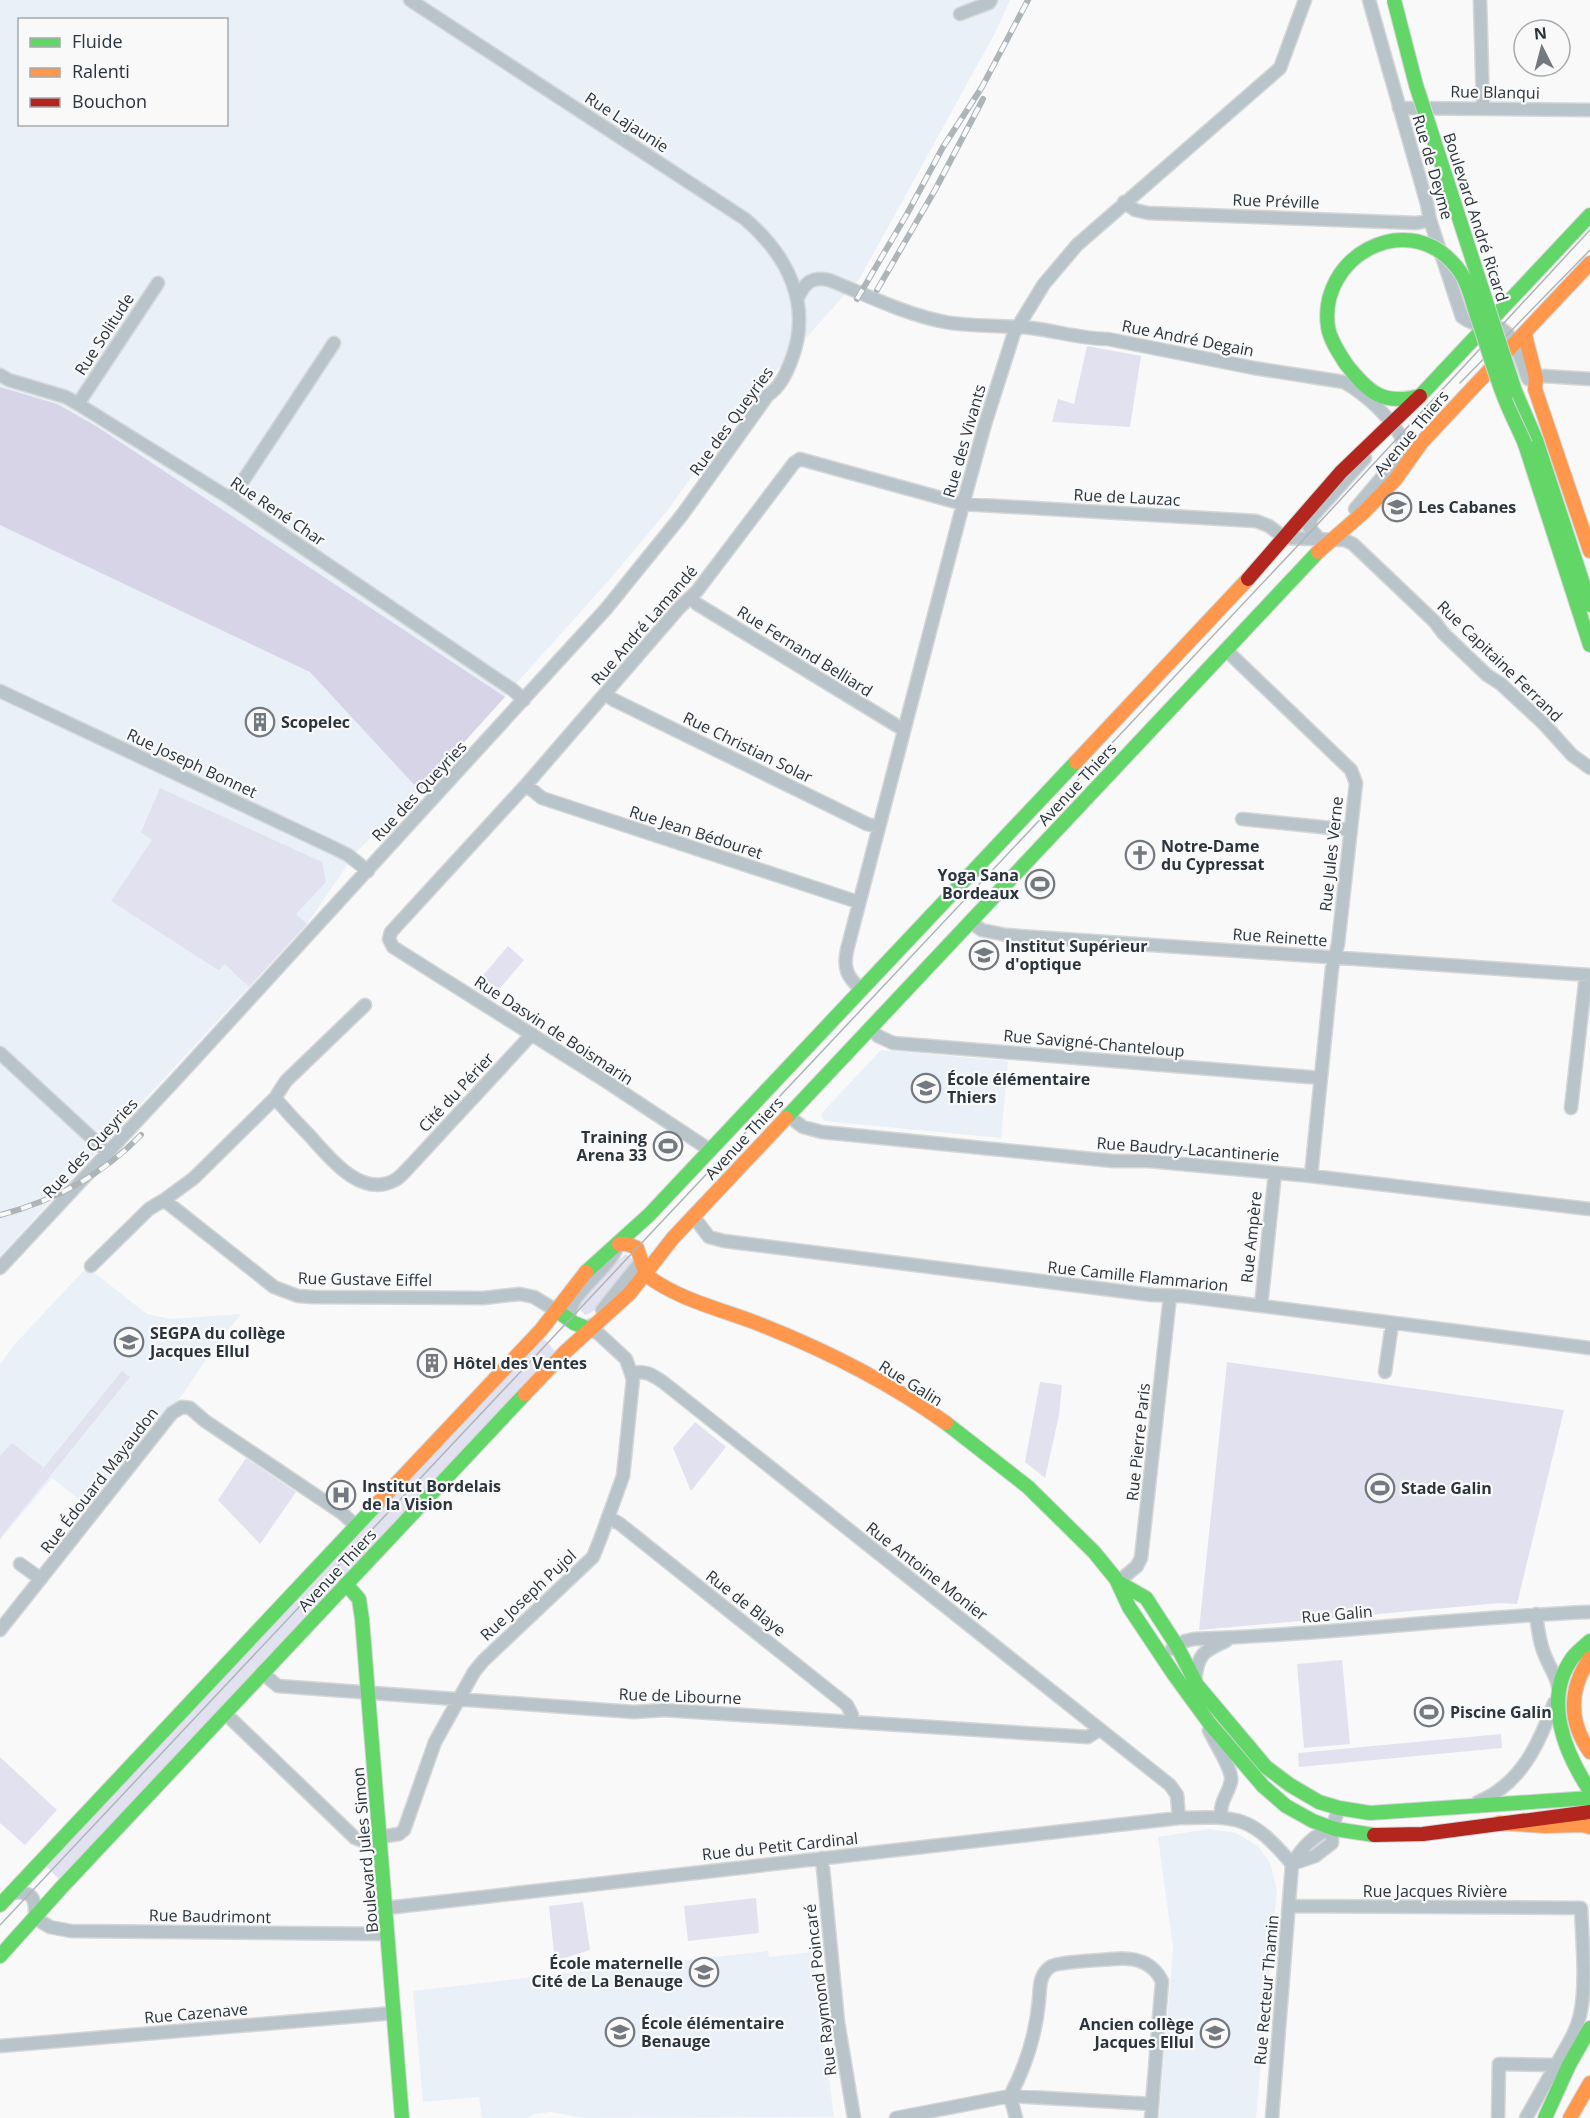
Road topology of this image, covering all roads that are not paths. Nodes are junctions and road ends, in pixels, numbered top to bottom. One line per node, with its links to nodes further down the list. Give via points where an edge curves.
1 (410, 0): 16 (street, Rue Lajaunie, via 745,219 775,248)
2 (991, 0): 7 (street)
3 (1305, 0): 11 (street, Rue des Vivants, via 1280,68)
4 (1369, 0): 9 (street, Rue de Deyme)
5 (1394, 0): 25 (main road, Boulevard André Ricard, bridge, via 1419,94)
6 (1480, 0): 8 (street)
7 (960, 14)
8 (1483, 107): 9 (street, Rue Blanqui); 10 (street, Rue Blanqui)
9 (1399, 108): 13 (street, Rue de Deyme)
10 (1590, 110)
11 (1124, 202): 13 (street, Rue Préville, via 1148,213 1417,223); 18 (street, Rue des Vivants, via 1077,245 1044,284)
12 (1590, 215): 17 (main road, Avenue Thiers)
13 (1430, 220): 17 (street, Rue de Deyme, via 1462,317 1471,324)
14 (1590, 263): 19 (main road, Avenue Thiers)
15 (158, 283): 28 (street, Rue Solitude)
16 (797, 299): 18 (street, Rue André Degain, via 805,285 819,278 918,316); 43 (street, Rue des Queyries, via 800,327 796,348 776,389 652,554)
17 (1486, 325): 21 (street, via 1505,330); 27 (main road, Avenue Thiers)
18 (1017, 327): 26 (street, Rue André Degain, via 1108,339 1336,380); 33 (street, Rue des Vivants)
19 (1527, 330): 21 (main road, Avenue Thiers); 24 (main road, via 1525,340)
20 (334, 344): 32 (street)
21 (1514, 344): 24 (street, via 1528,381); 35 (main road, Avenue Thiers, via 1422,442 1364,512)
22 (0, 375): 28 (street, Rue René Char)
23 (1590, 379): 24 (street, via 1544,376)
24 (1535, 384): 36 (main road)
25 (1515, 391): 31 (main road, Boulevard André Ricard, bridge); 38 (main road, via 1536,440)
26 (1369, 396): 27 (main road, via 1405,402); 29 (street); 31 (main road, bridge, via 1336,350 1329,328 1330,294 1343,267 1364,249 1391,240 1415,241 1435,248 1455,264 1466,280 1503,395)
27 (1420, 396): 29 (main road, Avenue Thiers)
28 (78, 404): 32 (street, Rue René Char)
29 (1392, 425): 30 (main road, Avenue Thiers); 35 (street, via 1403,440 1399,457)
30 (1378, 436): 34 (main road, Avenue Thiers, via 1317,496); 35 (street, via 1368,454 1312,517 1309,527)
31 (1525, 444): 39 (main road)
32 (231, 499): 43 (street, Rue René Char)
33 (963, 504): 34 (street, Rue de Lauzac, via 1256,521); 37 (street, Rue André Lamandé, via 800,459); 44 (street, Rue des Vivants)
34 (1285, 538): 35 (street, Rue Capitaine Ferrand); 56 (main road, Avenue Thiers)
35 (1325, 540): 40 (main road, Avenue Thiers); 45 (street, Rue Capitaine Ferrand, via 1353,544 1487,675)
36 (1590, 551)
37 (691, 598): 42 (street, Rue André Lamandé); 44 (street, Rue Fernand Belliard)
38 (1590, 605)
39 (1590, 645)
40 (1226, 650): 49 (street, Rue Jules Verne, via 1351,770 1356,783); 52 (main road, Avenue Thiers)
41 (0, 691): 50 (street, Rue Joseph Bonnet, via 348,855)
42 (605, 694): 46 (street, Rue André Lamandé); 48 (street, Rue Christian Solar)
43 (524, 700): 50 (street, Rue des Queyries)
44 (904, 729): 48 (street, Rue des Vivants)
45 (1590, 768)
46 (526, 785): 51 (street, Rue Jean Bédouret, via 542,798); 53 (street, Rue André Lamandé)
47 (1242, 819): 49 (street)
48 (879, 827): 51 (street, Rue des Vivants)
49 (1351, 830): 54 (street, Rue Jules Verne)
50 (368, 871): 66 (street, Rue des Queyries)
51 (858, 902): 56 (street, Rue des Vivants, via 845,968)
52 (970, 922): 54 (street, Rue Reinette, via 982,930 1006,935); 58 (main road, Avenue Thiers)
53 (391, 932): 59 (street, Rue Dasvin de Boismarin, via 393,947)
54 (1335, 957): 55 (street, Rue Reinette); 61 (street, Rue Jules Verne)
55 (1588, 975): 63 (street)
56 (861, 989): 65 (main road, Avenue Thiers)
57 (365, 1005): 62 (street, via 286,1081)
58 (870, 1028): 61 (street, Rue Savigné-Chanteloup, via 893,1043); 64 (main road, Avenue Thiers)
59 (532, 1034): 62 (street, Cité du Périer, via 404,1172 382,1184 351,1176 336,1164); 65 (street, Rue Dasvin de Boismarin)
60 (0, 1053): 66 (street)
61 (1321, 1078): 68 (street, Rue Jules Verne)
62 (275, 1098): 69 (street, via 194,1178)
63 (1571, 1108)
64 (787, 1115): 67 (street, Rue Baudry-Lacantinerie, via 803,1127 822,1132); 71 (main road, Avenue Thiers)
65 (710, 1150): 72 (main road, Avenue Thiers)
66 (108, 1153): 75 (street, Rue des Queyries)
67 (1275, 1173): 68 (street, Rue Baudry-Lacantinerie); 78 (street, Rue Ampère)
68 (1311, 1176): 70 (street, Rue Baudry-Lacantinerie)
69 (164, 1200): 74 (street, via 149,1209); 79 (street, Rue Gustave Eiffel, via 274,1287 287,1293 314,1297 483,1298 520,1294 534,1297)
70 (1590, 1209)
71 (693, 1216): 76 (main road, Avenue Thiers, via 659,1253); 77 (street, Rue Camille Flammarion, via 715,1240)
72 (619, 1244): 73 (main road, via 638,1247); 79 (main road, Avenue Thiers, via 581,1278); 80 (street, via 611,1260 571,1306)
73 (642, 1260): 76 (main road); 82 (street)
74 (91, 1266)
75 (0, 1268)
76 (645, 1275): 82 (main road, Avenue Thiers, via 609,1314); 90 (main road, Rue Galin, via 662,1287 819,1350 932,1415 1033,1490 1076,1532)
77 (1170, 1296): 78 (street, Rue Camille Flammarion); 90 (street, Rue Pierre Paris, via 1141,1558)
78 (1261, 1306): 81 (street, Rue Camille Flammarion)
79 (557, 1311): 80 (main road); 87 (main road, Avenue Thiers)
80 (569, 1319): 82 (main road)
81 (1392, 1323): 83 (street, Rue Camille Flammarion); 84 (street)
82 (589, 1329): 85 (street, via 619,1351); 91 (main road, Avenue Thiers)
83 (1590, 1348)
84 (1385, 1372)
85 (632, 1373): 86 (street, Rue Joseph Pujol, via 626,1456); 108 (street, Rue Antoine Monier, via 649,1372 663,1382)
86 (608, 1517): 104 (street, Rue Joseph Pujol, via 593,1557 483,1661); 107 (street, Rue de Blaye, via 847,1705)
87 (356, 1526): 89 (street, Rue Édouard Mayaudon, via 294,1479 205,1422 190,1408 182,1407 172,1413); 123 (main road, Avenue Thiers)
88 (20, 1564): 89 (street)
89 (41, 1579): 94 (street, Rue Édouard Mayaudon)
90 (1118, 1582): 97 (main road, Rue Galin, via 1146,1598); 98 (main road, Rue Galin, via 1128,1608)
91 (346, 1584): 100 (main road, Avenue Thiers); 103 (main road, Boulevard Jules Simon, via 359,1599)
92 (1590, 1612): 93 (street, Rue Galin)
93 (1536, 1614): 95 (street, Rue Galin); 102 (street, via 1540,1638)
94 (0, 1630)
95 (1235, 1638): 97 (street, Rue Galin, via 1194,1639); 101 (street, via 1201,1655)
96 (1590, 1641): 102 (main road, via 1573,1658)
97 (1177, 1646): 98 (street); 101 (main road)
98 (1161, 1657): 106 (main road, Rue Galin)
99 (1590, 1658): 109 (main road, via 1583,1666 1572,1704 1575,1725)
100 (262, 1673): 103 (street, Rue de Libourne, via 278,1686); 105 (main road, Avenue Thiers)
101 (1195, 1681): 113 (main road, via 1266,1767 1319,1802)
102 (1559, 1690): 110 (main road, via 1557,1715 1565,1748); 112 (street, via 1527,1762 1508,1785)
103 (368, 1692): 104 (street, Rue de Libourne); 120 (main road, Boulevard Jules Simon)
104 (460, 1698): 107 (street, Rue de Libourne, via 634,1712 664,1710); 120 (street, Rue Joseph Pujol, via 435,1742 404,1830)
105 (225, 1713): 120 (street, via 355,1838 368,1843); 127 (main road, Avenue Thiers)
106 (1201, 1713): 115 (street, via 1230,1767 1230,1782 1220,1804); 119 (main road, Rue Galin, via 1277,1798 1306,1818)
107 (851, 1722): 108 (street, Rue de Libourne, via 1089,1737)
108 (1099, 1730): 116 (street, Rue Antoine Monier, via 1175,1790)
109 (1590, 1752)
110 (1590, 1791)
111 (1590, 1798): 112 (main road)
112 (1469, 1806): 113 (main road, via 1370,1813)
113 (1339, 1808): 119 (street)
114 (1590, 1812): 117 (main road)
115 (1221, 1816): 116 (street, Rue du Petit Cardinal); 122 (street, via 1258,1829)
116 (1179, 1818): 121 (street, Rue du Petit Cardinal)
117 (1499, 1823): 118 (main road); 119 (main road, Rue Galin, via 1399,1837)
118 (1590, 1827)
119 (1332, 1828): 122 (street, via 1332,1843 1315,1856)
120 (381, 1840): 126 (main road, Boulevard Jules Simon)
121 (822, 1858): 126 (street, Rue du Petit Cardinal); 140 (street, Rue Raymond Poincaré, via 838,2022)
122 (1292, 1864): 125 (street, Rue Recteur Thamin)
123 (11, 1893): 124 (main road, Avenue Thiers); 127 (street, via 21,1892 34,1899)
124 (0, 1905)
125 (1289, 1906): 134 (street, Rue Jacques Rivière, via 1581,1908 1583,1998 1572,2037); 144 (street, Rue Recteur Thamin)
126 (386, 1908): 128 (main road, Boulevard Jules Simon)
127 (35, 1918): 128 (street, Rue Baudrimont, via 50,1928 71,1930); 129 (main road, Avenue Thiers)
128 (388, 1934): 130 (main road, Boulevard Jules Simon)
129 (0, 1956)
130 (394, 2013): 132 (street, Rue Cazenave); 139 (main road, Boulevard Jules Simon)
131 (1590, 2028): 147 (main road)
132 (0, 2046)
133 (1590, 2049): 147 (main road)
134 (1556, 2065): 145 (street, via 1499,2064); 146 (street)
135 (1590, 2083): 148 (main road)
136 (1010, 2096): 137 (street); 137 (street, via 1035,2034 1042,1975 1051,1965 1124,1958 1146,1962 1162,1982); 141 (street); 142 (street)
137 (1152, 2104): 143 (street)
138 (1590, 2105): 149 (main road)
139 (402, 2118)
140 (854, 2118)
141 (896, 2118)
142 (1016, 2118)
143 (1151, 2118)
144 (1272, 2118)
145 (1497, 2118)
146 (1526, 2118)
147 (1546, 2118)
148 (1570, 2118)
149 (1582, 2118)

